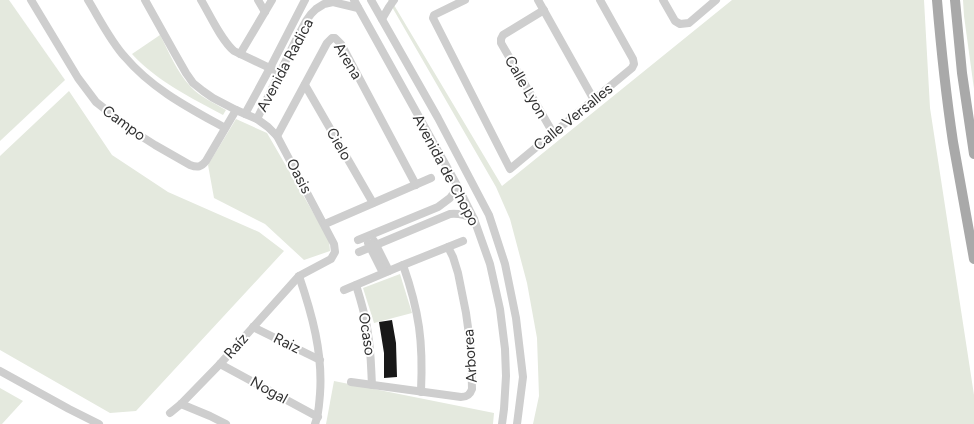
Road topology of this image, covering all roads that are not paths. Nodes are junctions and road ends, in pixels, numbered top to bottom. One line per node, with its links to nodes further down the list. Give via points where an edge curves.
1 (31, 0): 32 (street, Campo, via 87,91 96,102 133,131 190,165 198,167 206,161)
2 (88, 0): 32 (street, via 123,56 136,70 173,98)
3 (145, 0): 27 (street, Oasis, via 193,83 213,98)
4 (201, 0): 22 (street, via 227,44)
5 (258, 0): 20 (street)
6 (272, 0): 20 (street)
7 (305, 0): 23 (street, Avenida Radica)
8 (354, 0): 18 (street, Avenida de Chopo)
9 (371, 0): 21 (street, Avenida de Chopo)
10 (394, 0): 21 (street)
11 (465, 0): 33 (street, Calle Versalles, via 434,15 433,18 510,169)
12 (538, 0): 19 (street)
13 (600, 0): 26 (street, Calle Versalles, via 634,64)
14 (662, 0): 15 (street, via 675,21 680,24 689,23)
15 (716, 0)
16 (937, 0): 47 (main road, via 949,113)
17 (955, 0): 35 (main road)
18 (358, 8): 24 (street, Avenida Radica, via 333,2 316,9 306,21); 31 (street, Avenida de Chopo)
19 (544, 10): 26 (street); 33 (street, Calle Lyon, via 503,35 501,43)
20 (265, 12): 22 (street)
21 (382, 19): 29 (street, Avenida de Chopo)
22 (240, 54): 23 (street)
23 (270, 68): 24 (street); 28 (street, Avenida Radica)
24 (280, 73): 30 (street, Avenida Radica)
25 (305, 85): 34 (street, Arena); 37 (street, Arena, via 327,43 335,38 341,44); 39 (street, Cielo)
26 (594, 100): 33 (street, Calle Versalles)
27 (236, 110): 28 (street, Oasis); 32 (street, Campo)
28 (245, 114): 30 (street, Oasis)
29 (438, 118): 31 (street); 66 (street, Avenida de Chopo, via 489,215 505,264 516,318 523,377)
30 (257, 119): 34 (street, Oasis)
31 (424, 126): 38 (street, Avenida de Chopo)
32 (226, 128)
33 (553, 134)
34 (277, 136): 41 (street, Oasis)
35 (974, 154)
36 (431, 178): 37 (street)
37 (416, 185): 39 (street)
38 (458, 187): 40 (street, Avenida de Chopo); 43 (street, via 450,198 438,207 365,237)
39 (373, 203): 41 (street)
40 (474, 219): 43 (street, via 456,213 450,214); 65 (street, Avenida de Chopo, via 490,264 500,309 506,376)
41 (325, 224): 45 (street, Oasis)
42 (462, 241): 44 (street)
43 (373, 246): 46 (street); 49 (street)
44 (448, 247): 48 (street); 59 (street, Arborea, via 458,274 466,313 471,349 472,389 468,396 461,397)
45 (335, 252): 50 (street, Raíz, via 331,259)
46 (359, 252)
47 (974, 259)
48 (403, 265): 49 (street); 59 (street, via 413,295 419,327 422,359)
49 (386, 272): 51 (street)
50 (299, 276): 53 (street, Raíz); 54 (street, via 315,326)
51 (356, 285): 52 (street); 58 (street, Ocaso, via 368,334)
52 (344, 290)
53 (253, 327): 54 (street, Raiz); 55 (street, Raíz)
54 (320, 360): 62 (street)
55 (220, 364): 60 (street, Raíz); 62 (street, Nogal)
56 (0, 371): 63 (street)
57 (351, 382): 58 (street, Arborea)
58 (372, 385): 59 (street, Arborea)
59 (421, 392)
60 (181, 404): 61 (street, Raíz); 64 (street)
61 (170, 413)
62 (317, 421)
63 (99, 424)
64 (226, 424)
65 (502, 424)
66 (517, 424)

